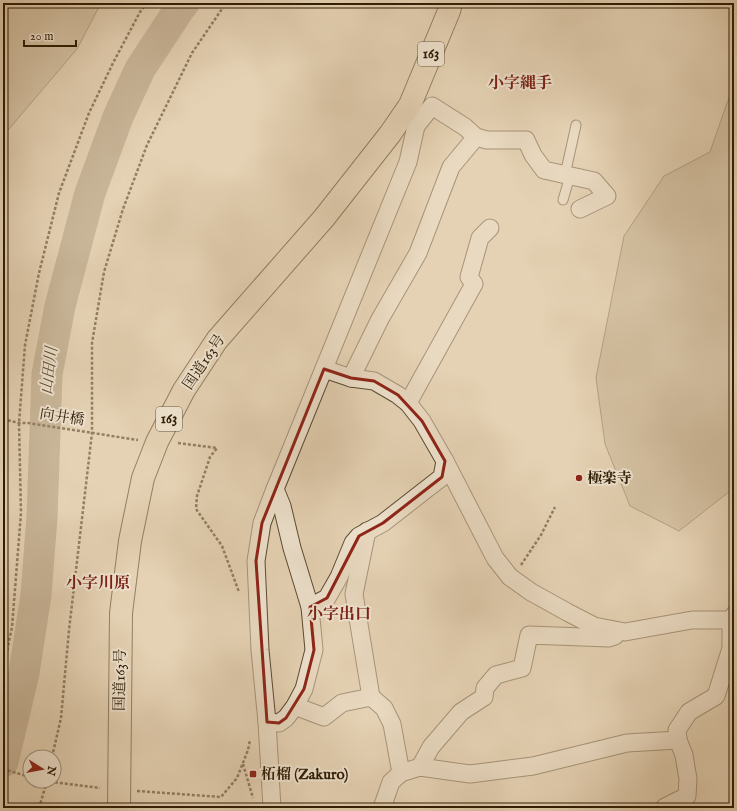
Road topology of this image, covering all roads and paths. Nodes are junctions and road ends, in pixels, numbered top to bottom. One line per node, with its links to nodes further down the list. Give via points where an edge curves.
1 (147, 3): 16 (path, via 113,63 89,114 59,193 39,273 25,345)
2 (226, 3): 17 (path, via 192,53 147,145 104,272 92,343)
3 (451, 3): 4 (highway, 国道163号 / 163)
4 (410, 106): 6 (street); 18 (highway, 国道163号 / 163, via 324,218 217,340 184,390)
5 (576, 125): 8 (lane)
6 (416, 126): 7 (street, via 432,106); 12 (street, via 408,162)
7 (476, 137): 8 (street, via 487,140 526,140 544,170); 13 (street, via 451,167 418,253 380,318)
8 (568, 175): 9 (lane); 10 (street, via 594,181 607,196)
9 (563, 200)
10 (580, 209)
11 (490, 228): 14 (street, via 480,238 469,277 474,284)
12 (324, 369): 13 (street); 20 (street)
13 (351, 378): 14 (street, via 374,381)
14 (408, 403): 19 (street, via 422,421)
15 (3, 419): 16 (path, 向井橋)
16 (19, 423): 17 (path, 向井橋); 28 (path, via 21,513 12,627)
17 (92, 433): 18 (path, 向井橋); 34 (path, via 61,718)
18 (157, 441): 24 (path, 向井橋, via 217,448 210,457 197,496 196,510 222,546); 42 (highway, 国道163号 / 163, via 144,478 130,541 121,613)
19 (445, 461): 22 (street, via 442,476 383,523); 23 (street, via 495,558)
20 (275, 489): 25 (street); 31 (street, via 262,523 256,561 260,650)
21 (555, 507): 23 (path, via 541,535 516,573)
22 (367, 531): 25 (street, via 353,543 327,598); 29 (street, via 354,594)
23 (510, 577): 27 (street, via 531,592 594,626)
24 (239, 592)
25 (310, 607): 30 (street, via 314,650 304,689)
26 (732, 617): 27 (street, via 692,620); 33 (street, via 731,648 716,696 689,712 677,730)
27 (625, 632): 36 (street, via 609,638 529,635 522,668 496,675 485,688 484,697 461,712 431,747)
28 (3, 670)
29 (371, 698): 30 (street, via 342,703 324,717); 39 (street, via 384,708 392,724)
30 (295, 706): 31 (street, via 279,723)
31 (268, 722): 45 (street)
32 (250, 736): 35 (path)
33 (678, 740): 36 (street, via 627,743 533,766 470,774); 47 (street, via 684,755 688,779 686,796)
34 (54, 749)
35 (243, 763): 42 (path, via 237,778 221,797); 43 (path)
36 (420, 767): 39 (street)
37 (3, 769): 38 (path)
38 (22, 774)
39 (401, 774): 46 (street, via 391,782)
40 (62, 785): 42 (path)
41 (44, 789): 44 (path)
42 (119, 799)
43 (254, 800)
44 (39, 808)
45 (272, 808)
46 (382, 808)
47 (665, 808)

